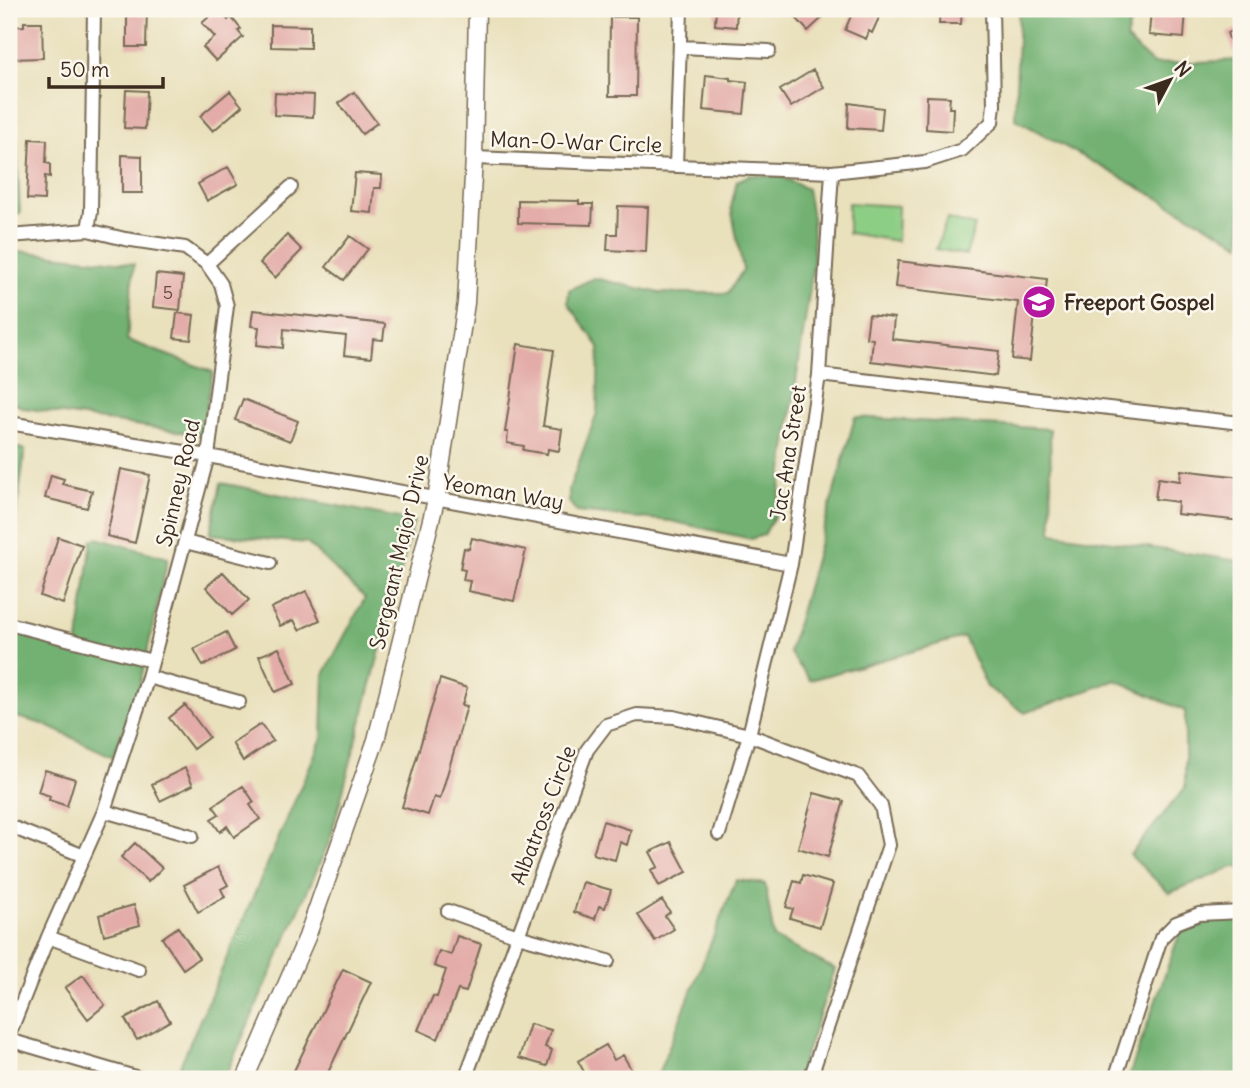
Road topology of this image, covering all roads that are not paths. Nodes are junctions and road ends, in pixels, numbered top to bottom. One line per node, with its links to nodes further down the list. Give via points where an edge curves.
1 (94, 9): 11 (street)
2 (477, 9): 7 (street, Sergeant Major Drive)
3 (681, 9): 5 (street, Man-O-War Circle)
4 (992, 9): 9 (street, Man-O-War Circle, via 994,105 992,122 985,131 961,150 925,162)
5 (680, 47): 6 (street); 8 (street, Man-O-War Circle)
6 (769, 51)
7 (474, 158): 8 (street, Man-O-War Circle); 18 (street, Sergeant Major Drive, via 466,303)
8 (676, 166): 9 (street, Man-O-War Circle)
9 (832, 172): 14 (street, Jac Ana Street)
10 (291, 187): 13 (street)
11 (88, 230): 12 (street); 13 (street, via 185,248)
12 (9, 236)
13 (207, 264): 17 (street, Spinney Road, via 221,284 228,306)
14 (819, 376): 16 (street); 21 (street, Jac Ana Street)
15 (9, 423): 17 (street, Yeoman Way)
16 (1241, 423)
17 (208, 456): 18 (street, Yeoman Way); 19 (street, Spinney Road)
18 (436, 500): 21 (street, Yeoman Way); 41 (street, Sergeant Major Drive, via 376,740 307,937)
19 (185, 542): 20 (street); 23 (street, Spinney Road)
20 (270, 563)
21 (791, 564): 26 (street, Jac Ana Street)
22 (9, 624): 23 (street)
23 (152, 661): 24 (street, Spinney Road)
24 (148, 677): 25 (street); 27 (street, Spinney Road)
25 (239, 702)
26 (749, 735): 29 (street, Jac Ana Street); 34 (street, Albatross Circle, via 674,717 637,715 606,725 587,750); 43 (street, Albatross Circle, via 858,776 881,807 889,845)
27 (104, 811): 30 (street); 31 (street, Spinney Road)
28 (9, 827): 31 (street)
29 (719, 834)
30 (192, 835)
31 (84, 856): 35 (street, Spinney Road)
32 (447, 911): 34 (street)
33 (1241, 912): 44 (street, via 1199,914 1176,923 1161,938)
34 (517, 936): 36 (street); 42 (street, Albatross Circle)
35 (48, 937): 37 (street); 38 (street, Spinney Road)
36 (608, 961)
37 (139, 970)
38 (9, 1035)
39 (9, 1041): 40 (street)
40 (142, 1079)
41 (245, 1079)
42 (467, 1079)
43 (810, 1079)
44 (1115, 1079)

